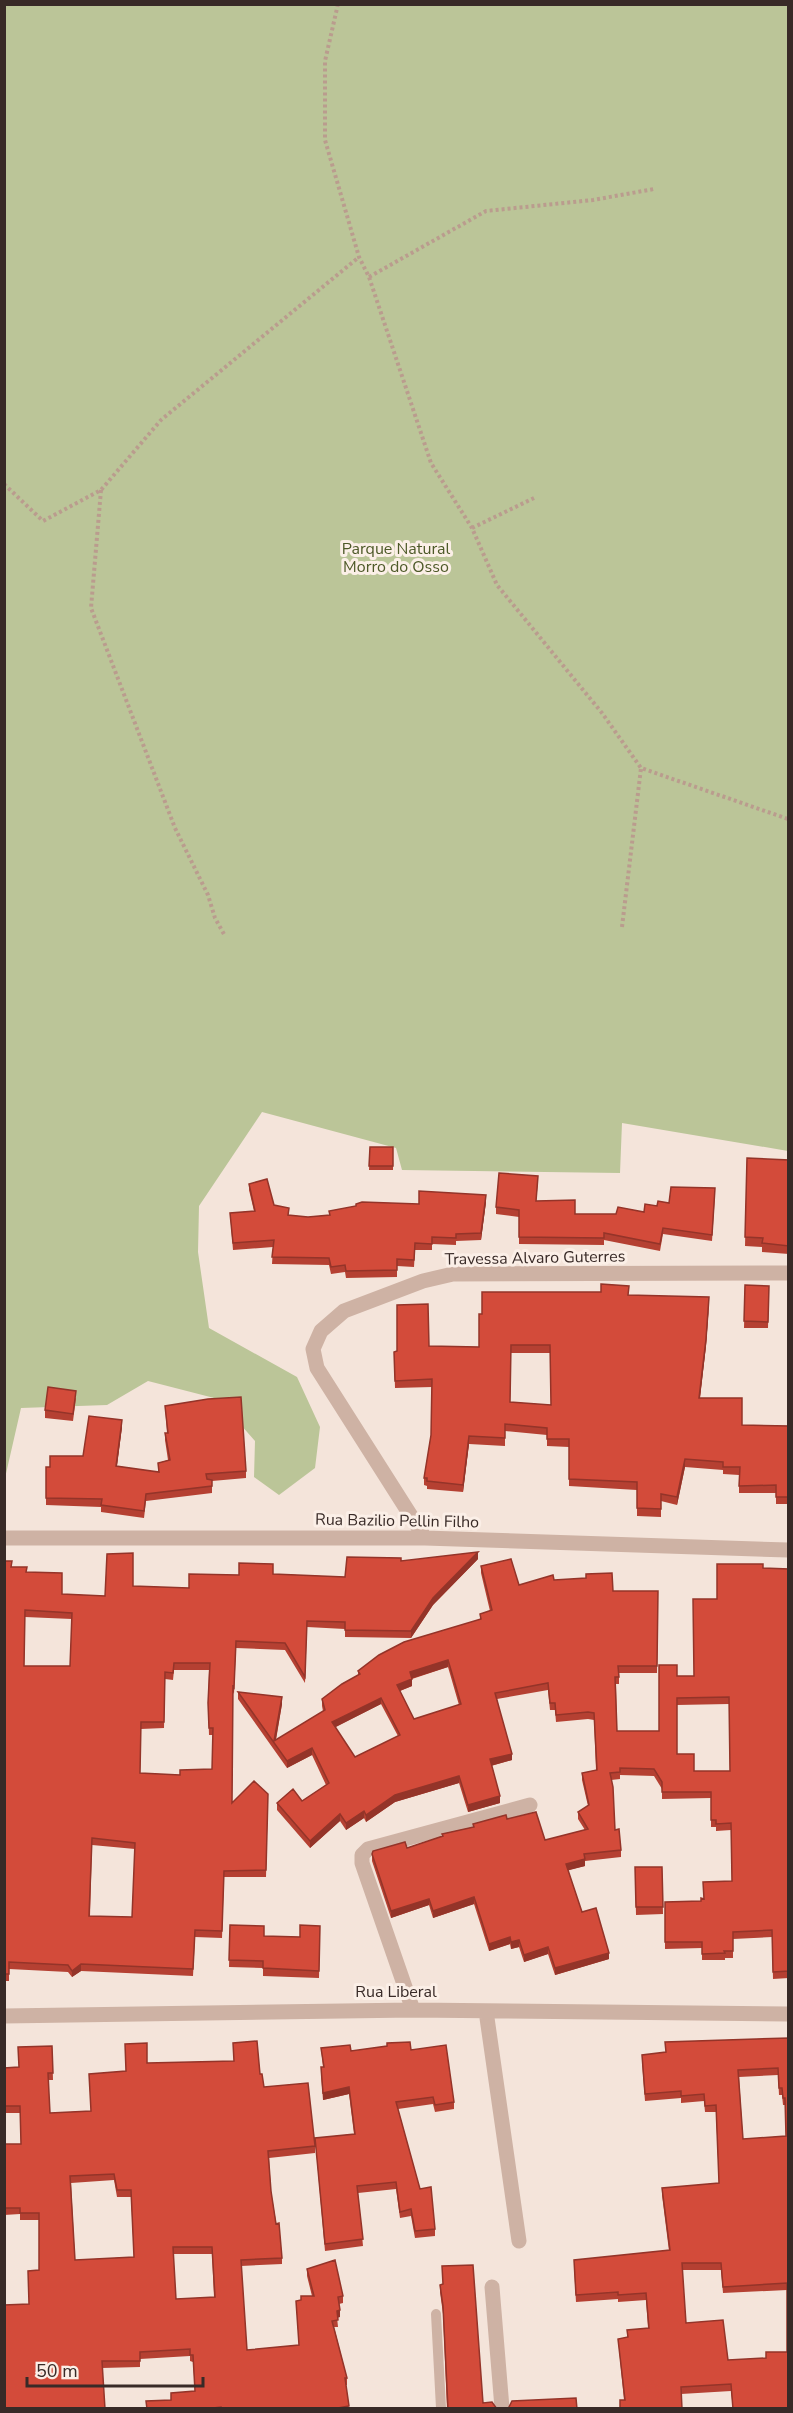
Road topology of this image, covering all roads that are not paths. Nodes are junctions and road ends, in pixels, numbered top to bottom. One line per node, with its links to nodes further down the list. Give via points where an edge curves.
1 (789, 1273): 3 (street, Travessa Alvaro Guterres, via 453,1274 423,1281 344,1311 321,1331 313,1349 317,1368)
2 (4, 1538): 3 (street, Rua Bazilio Pellin Filho)
3 (425, 1538): 4 (street, Rua Bazilio Pellin Filho)
4 (789, 1550)
5 (530, 1805): 6 (street, via 368,1849 362,1855)
6 (413, 2010): 7 (street, Rua Liberal); 9 (street, Rua Liberal)
7 (486, 2011): 8 (street, Rua Liberal); 10 (street)
8 (789, 2014)
9 (4, 2016)
10 (519, 2241)
11 (492, 2287): 14 (street)
12 (436, 2314): 13 (lane)
13 (441, 2409)
14 (502, 2409)

